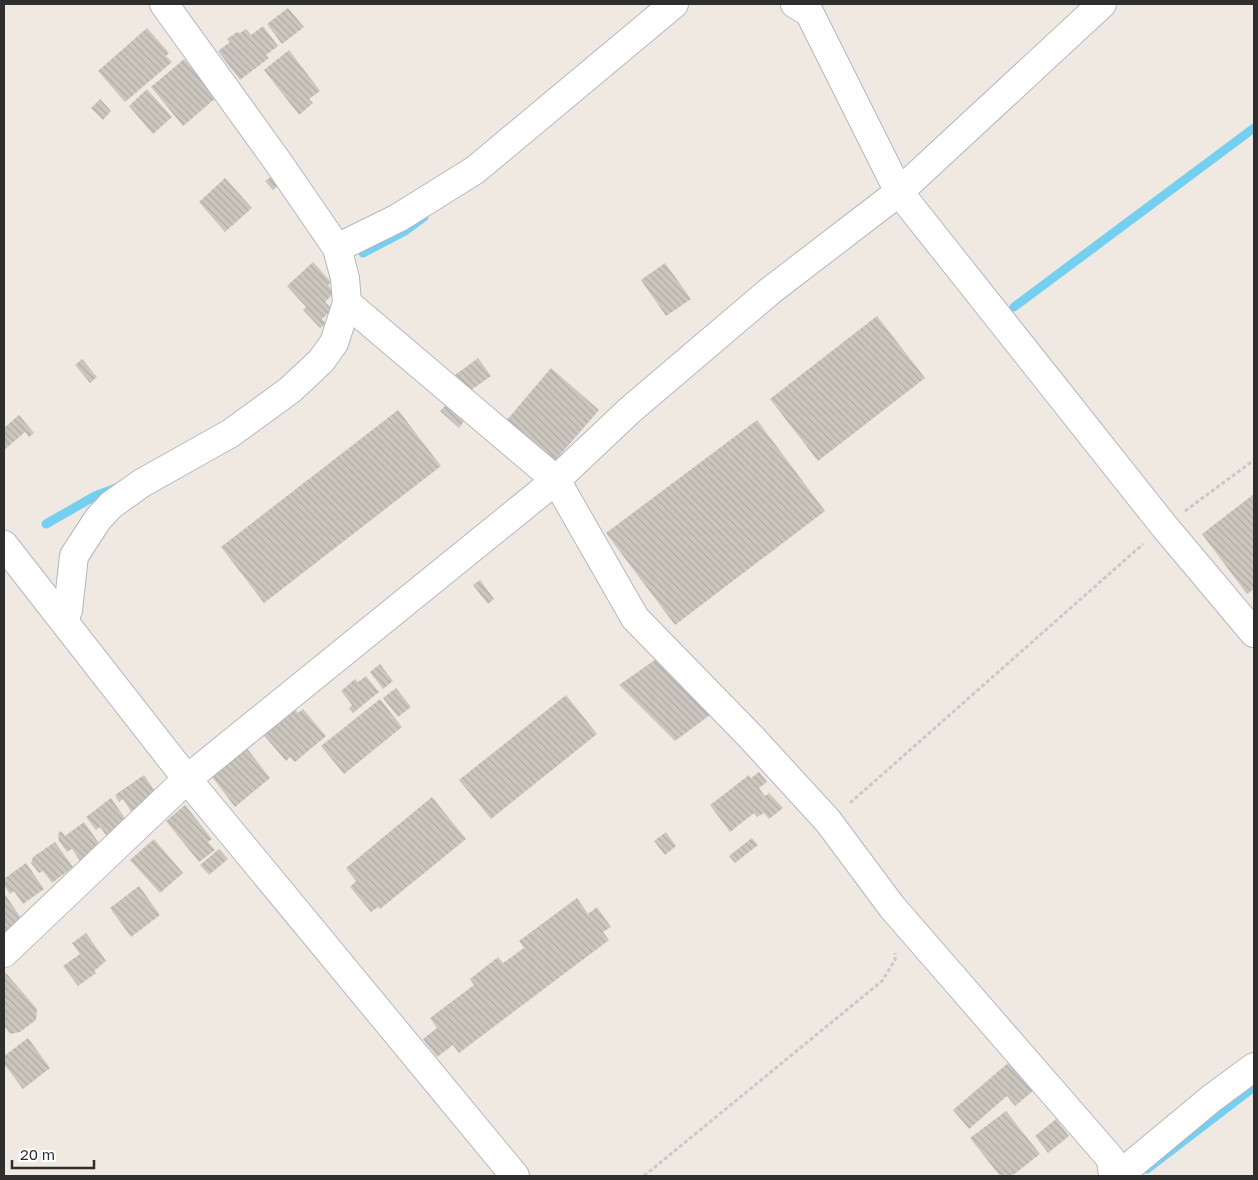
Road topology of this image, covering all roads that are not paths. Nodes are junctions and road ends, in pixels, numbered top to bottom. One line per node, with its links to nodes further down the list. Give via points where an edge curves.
1 (164, 4): 6 (street)
2 (674, 4): 6 (street, via 474,170 398,218)
3 (795, 4): 5 (street, via 809,12)
4 (1102, 4): 5 (street)
5 (898, 192): 8 (street, via 770,291 630,410); 11 (street, via 1164,526)
6 (337, 248): 7 (street, via 345,278)
7 (347, 303): 8 (street); 10 (street, via 334,343 321,362 290,390 231,433 142,483 111,505 98,519 74,556)
8 (556, 480): 12 (street); 16 (street, via 635,618 828,821 892,907 1111,1159)
9 (4, 545): 10 (street)
10 (64, 621): 12 (street)
11 (1254, 633)
12 (188, 779): 13 (street); 15 (street)
13 (4, 954)
14 (1254, 1067): 17 (street)
15 (515, 1176)
16 (1113, 1176)
17 (1118, 1176)

